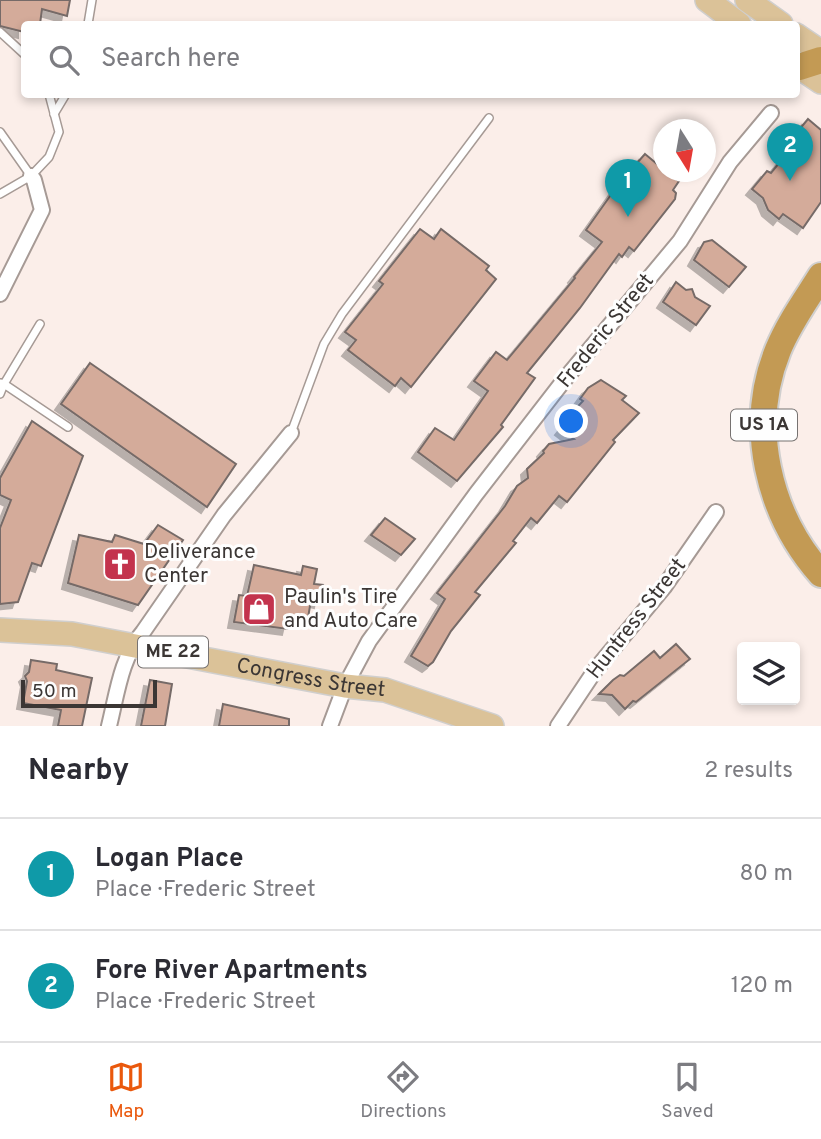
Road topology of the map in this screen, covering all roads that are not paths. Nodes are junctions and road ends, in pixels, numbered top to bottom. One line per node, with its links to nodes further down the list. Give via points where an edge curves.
1 (92, 0): 4 (lane)
2 (707, 0): 5 (main road)
3 (747, 0): 6 (main road)
4 (88, 21)
5 (735, 21)
6 (777, 21)
7 (0, 32): 9 (lane)
8 (800, 38): 10 (main road)
9 (21, 51)
10 (821, 52)
11 (805, 64): 12 (main road)
12 (821, 82)
13 (50, 98): 16 (lane)
14 (64, 98): 16 (lane)
15 (771, 113): 32 (street, Frederic Street, via 730,162 680,241 476,494 369,641)
16 (54, 114): 19 (lane, via 59,132 49,157)
17 (489, 118): 27 (lane, via 342,314 324,344)
18 (0, 132): 19 (lane)
19 (31, 176): 20 (lane); 22 (street, via 42,210)
20 (0, 194)
21 (820, 277): 29 (highway, US 1A, via 777,351 766,391 764,434 770,478 785,521)
22 (0, 295)
23 (40, 324): 24 (lane)
24 (2, 383): 25 (lane); 26 (lane)
25 (0, 394)
26 (68, 428)
27 (291, 433): 31 (street, via 224,515)
28 (716, 512): 36 (street, Huntress Street)
29 (821, 574)
30 (0, 630): 31 (main road, Congress Street / ME 22, via 72,634)
31 (131, 645): 32 (main road, Congress Street / ME 22); 33 (street)
32 (345, 686): 34 (street, Frederic Street); 35 (main road, Congress Street / ME 22, via 386,690)
33 (109, 726)
34 (330, 726)
35 (492, 726)
36 (558, 726)

